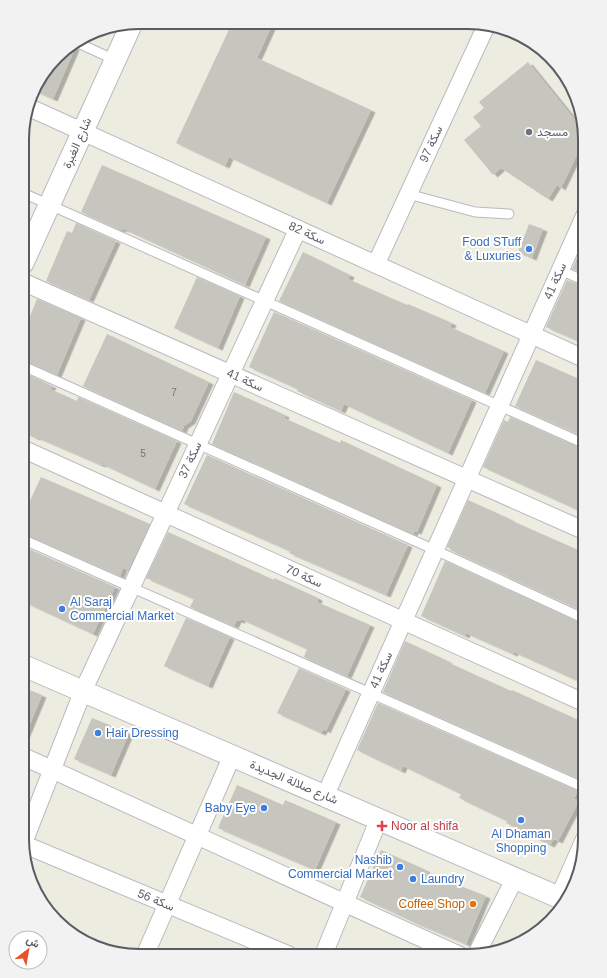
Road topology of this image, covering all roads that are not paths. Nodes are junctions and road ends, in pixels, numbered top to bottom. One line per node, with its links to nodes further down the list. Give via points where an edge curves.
1 (129, 29): 4 (street, شارع الغبرة)
2 (484, 30): 7 (street, سكة 97)
3 (82, 45): 4 (lane)
4 (115, 60): 6 (street, شارع الغبرة)
5 (33, 109): 6 (street, سكة 82)
6 (83, 131): 9 (street, شارع الغبرة); 11 (street, سكة 82)
7 (408, 194): 10 (lane, via 475,212); 14 (street, سكة 97)
8 (29, 196): 9 (lane)
9 (49, 205): 13 (street, شارع الغبرة); 18 (lane)
10 (509, 214)
11 (298, 229): 14 (street, سكة 82); 18 (street, سكة 37)
12 (578, 230): 15 (street, سكة 41)
13 (29, 250)
14 (376, 264): 19 (street, سكة 82)
15 (560, 270): 16 (lane); 19 (street, سكة 41)
16 (578, 277)
17 (29, 285): 22 (street, سكة 41)
18 (264, 301): 22 (street, سكة 37); 23 (lane)
19 (532, 334): 20 (street, سكة 82); 23 (street, سكة 41)
20 (578, 356)
21 (29, 369): 25 (lane)
22 (230, 374): 25 (street, سكة 37); 27 (street, سكة 41)
23 (500, 406): 24 (lane); 27 (street, سكة 41)
24 (578, 441)
25 (197, 445): 28 (street, سكة 37); 31 (lane)
26 (29, 453): 28 (street, سكة 70)
27 (467, 479): 29 (street, سكة 41); 31 (street, سكة 41)
28 (165, 514): 32 (street, سكة 37); 34 (street, سكة 70)
29 (578, 528)
30 (29, 542): 32 (lane)
31 (435, 550): 33 (lane); 34 (street, سكة 41)
32 (132, 587): 36 (street, سكة 37); 37 (lane)
33 (578, 616)
34 (403, 621): 37 (street, سكة 41); 38 (street, سكة 70)
35 (29, 668): 36 (street, شارع صلالة الجديدة)
36 (83, 691): 39 (street, شارع صلالة الجديدة); 41 (street, سكة 37)
37 (371, 693): 42 (lane); 43 (street, سكة 41)
38 (578, 700)
39 (232, 756): 43 (street, شارع صلالة الجديدة); 46 (street)
40 (29, 759): 41 (street)
41 (52, 770): 45 (street, سكة 37); 46 (street)
42 (578, 785)
43 (325, 796): 44 (street, شارع صلالة الجديدة)
44 (379, 819): 49 (street, شارع صلالة الجديدة); 52 (street)
45 (29, 829)
46 (198, 836): 52 (street); 53 (street)
47 (29, 847): 53 (street, سكة 56)
48 (575, 866): 50 (street)
49 (515, 878): 51 (street, شارع صلالة الجديدة); 54 (street)
50 (565, 891)
51 (560, 898)
52 (345, 903): 57 (street); 58 (street)
53 (168, 904): 55 (street); 56 (street, سكة 56)
54 (479, 948)
55 (148, 949)
56 (273, 949)
57 (326, 949)
58 (446, 949)

